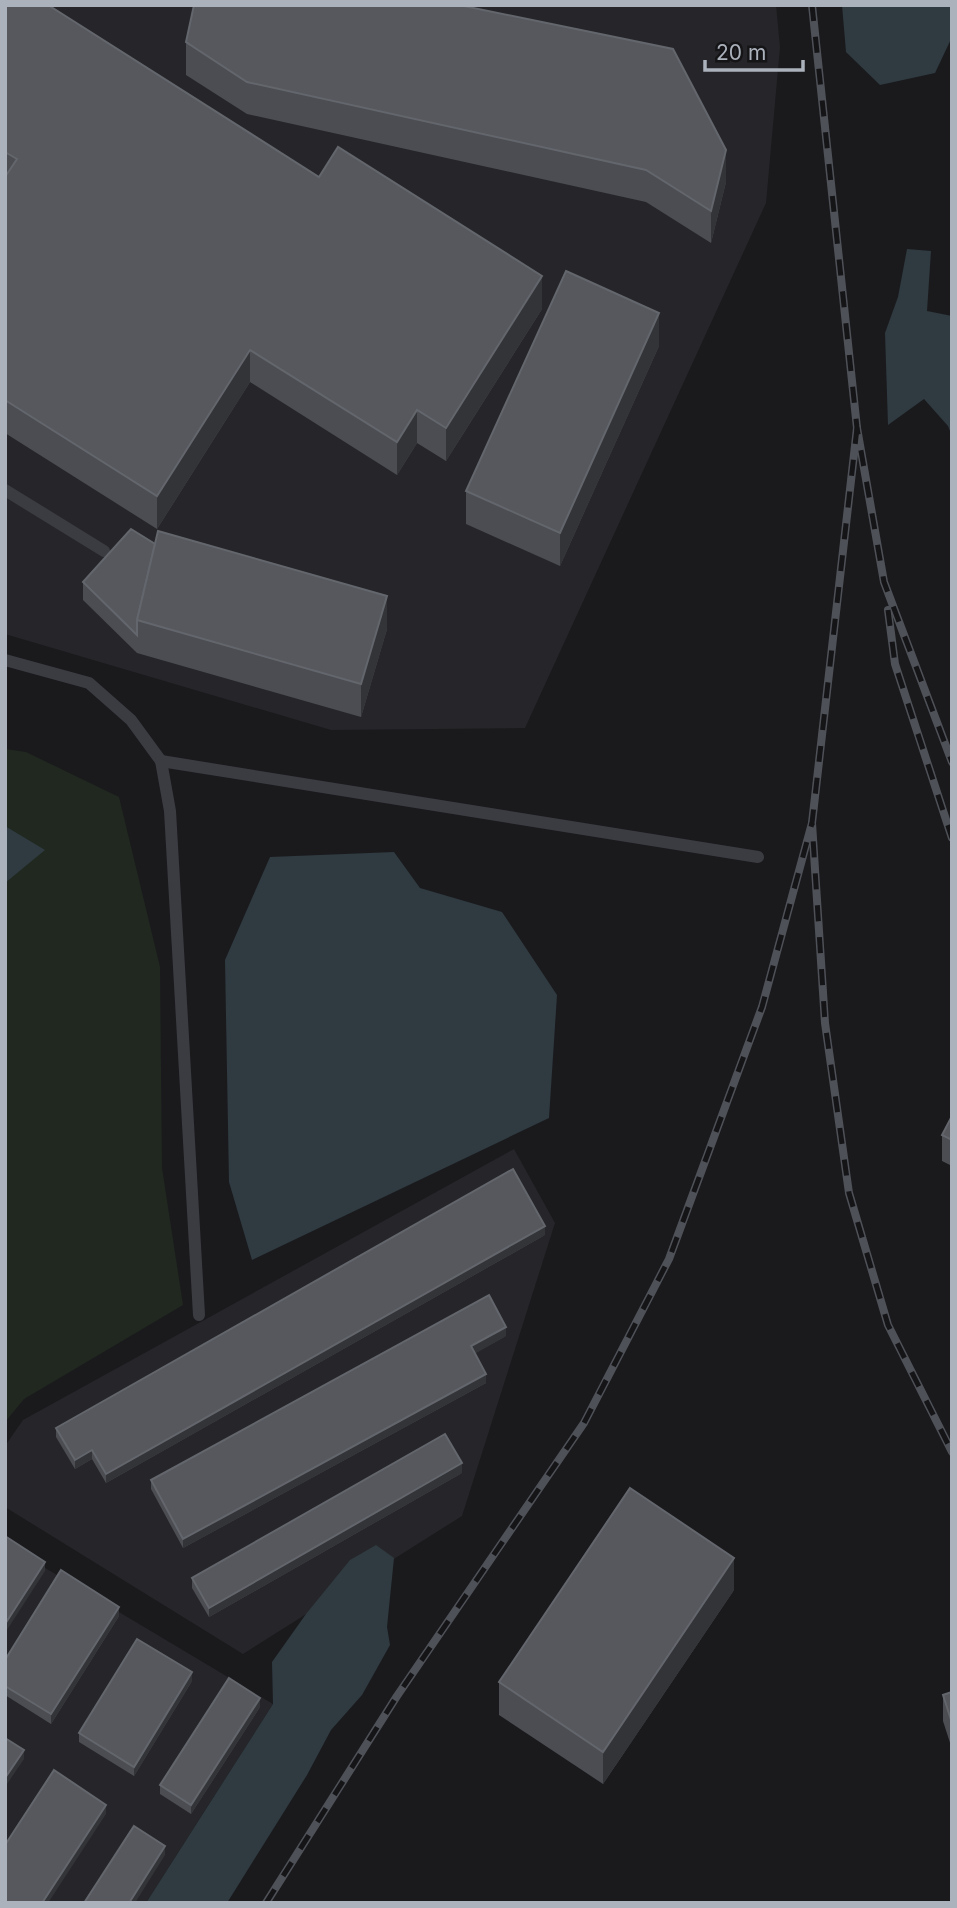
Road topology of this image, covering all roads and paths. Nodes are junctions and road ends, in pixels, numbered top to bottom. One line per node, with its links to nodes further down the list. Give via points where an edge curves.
1 (5, 490): 2 (lane)
2 (104, 551)
3 (5, 660): 4 (lane, via 89,683 131,720)
4 (161, 761): 5 (lane); 6 (lane, via 170,811)
5 (758, 857)
6 (199, 1315)

